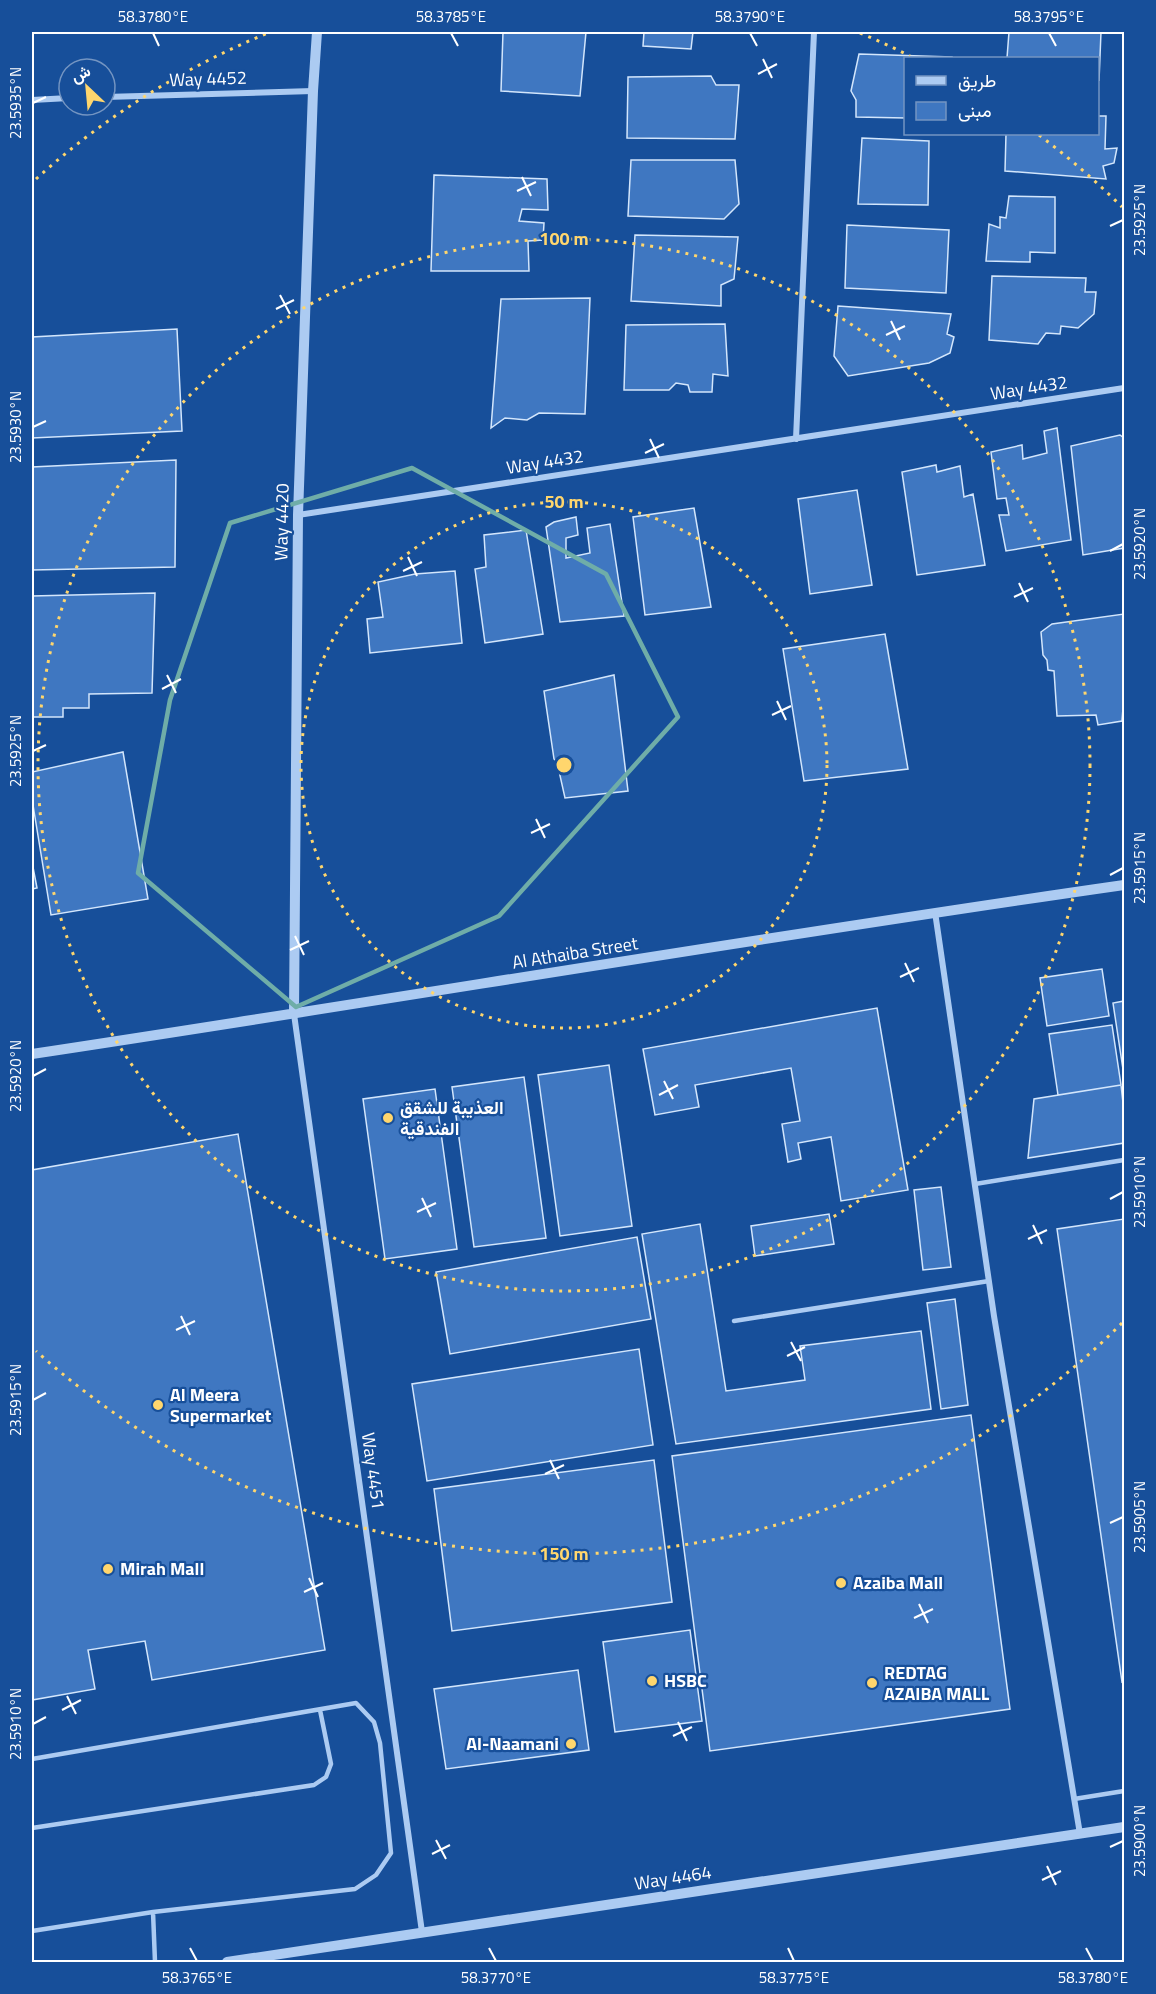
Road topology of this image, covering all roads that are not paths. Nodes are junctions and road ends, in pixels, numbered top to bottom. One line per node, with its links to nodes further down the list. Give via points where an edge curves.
1 (317, 32): 3 (street, Way 4420)
2 (814, 32): 8 (street)
3 (313, 91): 4 (street, Way 4452); 9 (street, Way 4420)
4 (117, 97)
5 (57, 98): 6 (street)
6 (32, 99)
7 (1125, 388): 8 (street, Way 4432)
8 (796, 438): 9 (street, Way 4432)
9 (298, 515): 12 (street, Way 4420)
10 (1125, 885): 11 (street, Al Athaiba Street)
11 (935, 912): 12 (street, Al Athaiba Street); 15 (street)
12 (294, 1014): 13 (street, Al Athaiba Street); 27 (street, Way 4451)
13 (32, 1054)
14 (1125, 1160): 15 (lane)
15 (975, 1184): 16 (street)
16 (989, 1281): 17 (lane); 21 (street)
17 (734, 1320)
18 (320, 1710): 19 (lane); 23 (lane, via 331,1764 326,1777 314,1785); 25 (lane, via 356,1703 374,1722 380,1743 391,1853 376,1875 354,1889)
19 (32, 1759)
20 (1125, 1791): 21 (lane)
21 (1074, 1799): 24 (street)
22 (1125, 1827): 24 (street, Way 4464)
23 (32, 1828)
24 (1080, 1834): 27 (street, Way 4464)
25 (153, 1912): 26 (lane); 28 (lane)
26 (32, 1931)
27 (422, 1932): 29 (street, Way 4464)
28 (155, 1962)
29 (227, 1962)

